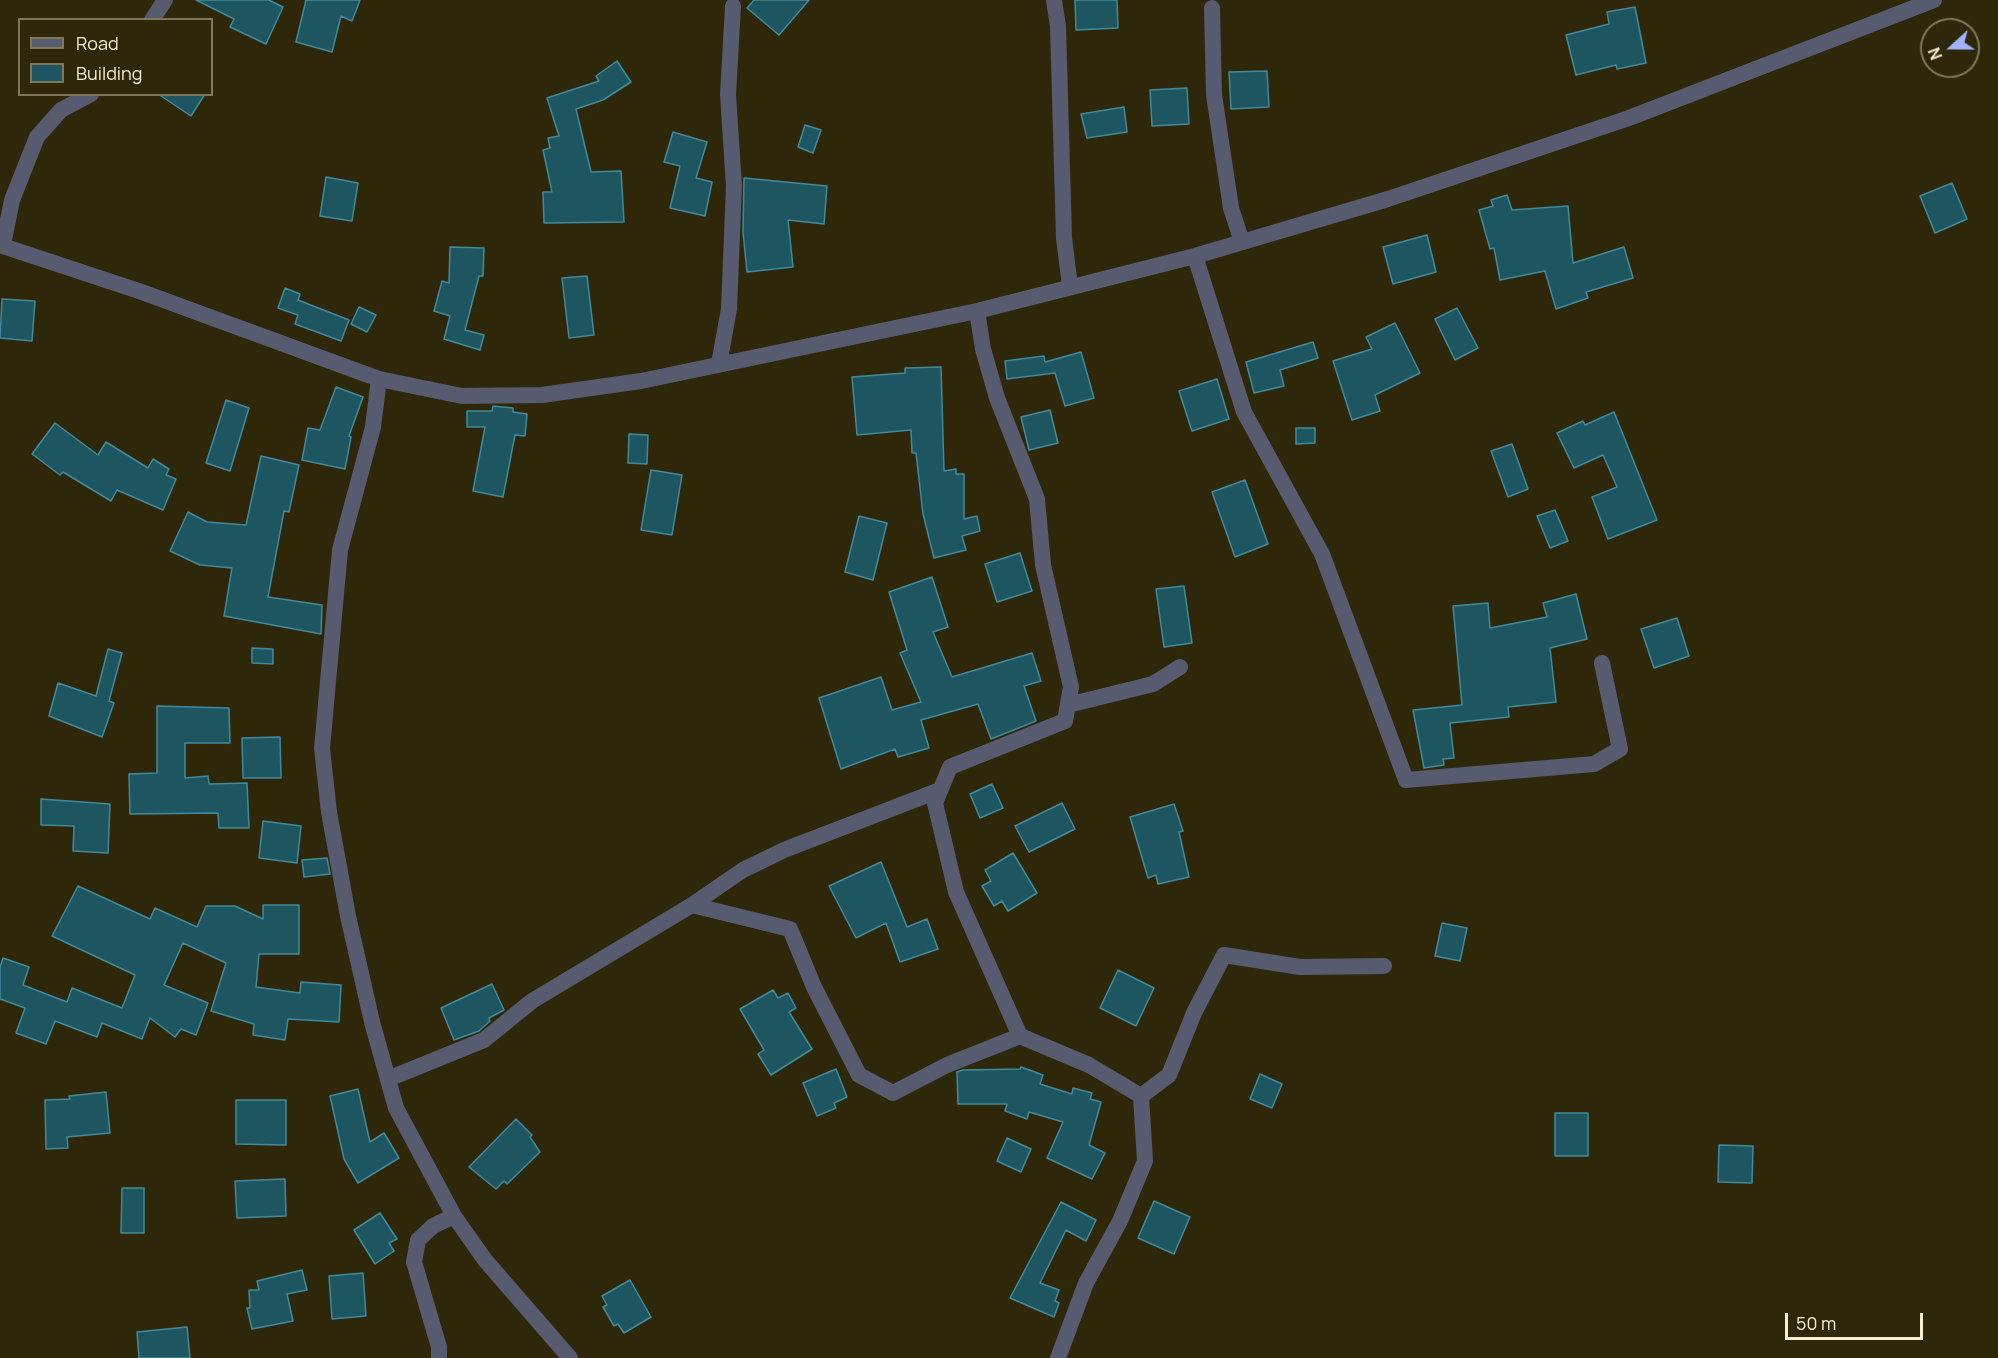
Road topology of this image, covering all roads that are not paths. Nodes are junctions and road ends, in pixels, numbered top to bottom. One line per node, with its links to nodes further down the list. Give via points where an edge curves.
1 (165, 0): 6 (street)
2 (1054, 0): 11 (street, via 1064,238)
3 (1934, 0): 8 (street, via 1629,118 1388,199)
4 (733, 6): 13 (street, via 728,95 734,186 729,309)
5 (1212, 9): 8 (street, via 1214,96 1231,208)
6 (153, 18)
7 (88, 96): 9 (street, via 61,110 37,137 12,200)
8 (1242, 242): 10 (street)
9 (1, 245): 14 (street)
10 (1195, 256): 11 (street); 15 (street, via 1244,412 1322,554 1406,780 1594,764 1620,749)
11 (1070, 286): 12 (street)
12 (977, 311): 13 (street); 17 (street, via 997,398 1037,499 1043,565 1071,687)
13 (719, 364): 14 (street, via 542,396 462,396)
14 (379, 379): 22 (street, via 373,427 340,550 322,748 348,916)
15 (1602, 663)
16 (1180, 667): 17 (street, via 1153,684)
17 (1068, 705): 18 (street, via 1065,722 950,767)
18 (940, 790): 19 (street, via 784,850 743,870); 21 (street, via 935,803 956,892)
19 (692, 905): 21 (street, via 790,929 814,987 859,1075 893,1093 947,1065); 22 (street, via 532,1001 484,1040)
20 (1384, 966): 23 (street, via 1300,967 1224,955 1194,1013 1169,1075)
21 (1020, 1036): 23 (street, via 1089,1065)
22 (388, 1079): 24 (street, via 396,1108)
23 (1141, 1096): 27 (street, via 1145,1161 1120,1221 1086,1283)
24 (454, 1216): 25 (street, via 433,1226 418,1240 414,1262); 26 (street, via 485,1260)
25 (439, 1358)
26 (570, 1358)
27 (1058, 1358)

